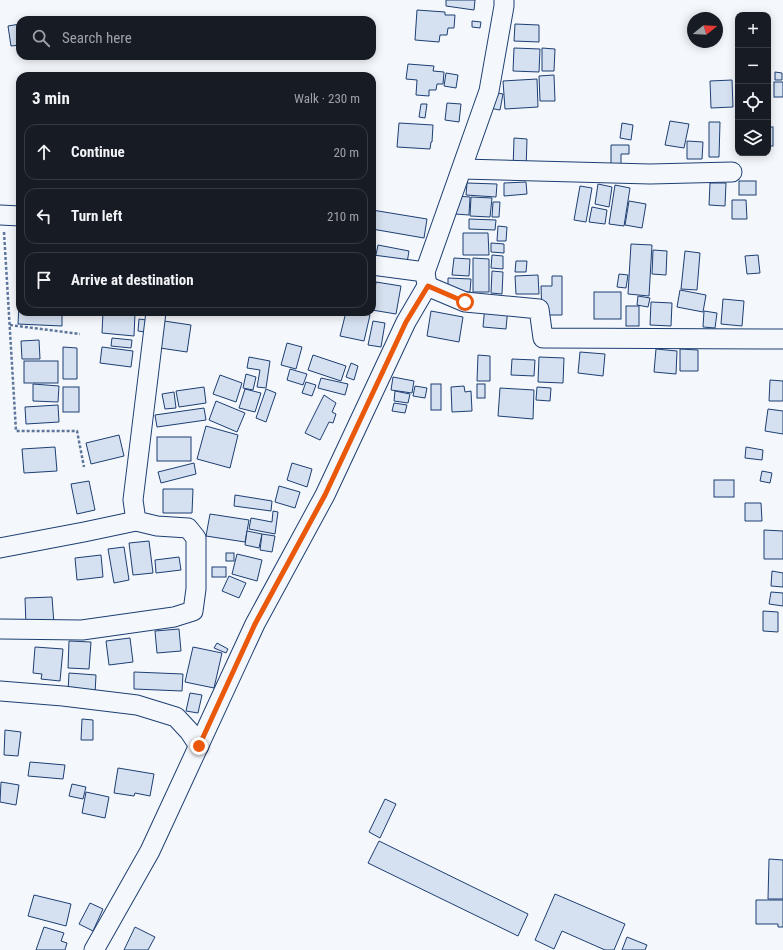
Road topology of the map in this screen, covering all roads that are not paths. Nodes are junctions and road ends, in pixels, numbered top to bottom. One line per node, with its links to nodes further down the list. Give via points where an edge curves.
1 (504, 0): 2 (street, via 489,91)
2 (462, 169): 3 (street, via 650,174); 5 (street)
3 (732, 172)
4 (376, 266): 5 (street)
5 (426, 279): 7 (street, via 465,302 540,309 543,338); 12 (street, via 325,495 255,624)
6 (156, 316): 8 (street, via 133,500)
7 (783, 339)
8 (136, 521): 9 (street); 10 (street, via 157,526 188,528 196,538 196,589 193,611 174,617 82,630)
9 (0, 548)
10 (0, 629)
11 (0, 691): 12 (street, via 137,705 176,717)
12 (199, 746): 13 (street, via 150,851)
13 (94, 950)

